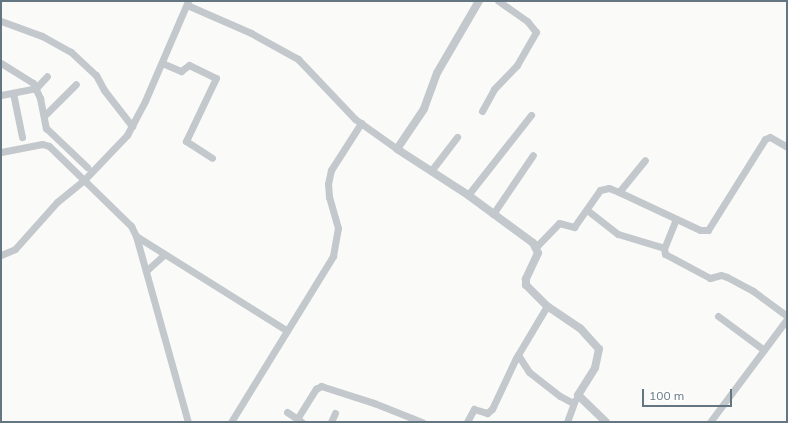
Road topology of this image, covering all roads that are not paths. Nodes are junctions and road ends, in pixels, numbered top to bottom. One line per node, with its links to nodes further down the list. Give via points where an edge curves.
1 (479, 1): 20 (street, via 437,73 424,109)
2 (498, 1): 12 (street, via 531,24 536,32 517,65 494,89)
3 (187, 3): 5 (street); 15 (street, via 298,58)
4 (1, 20): 16 (street, via 42,36 70,52 96,75 104,90)
5 (162, 62): 16 (street); 23 (street, via 181,72 189,65 216,78 186,141)
6 (1, 63): 9 (street)
7 (47, 76): 9 (street)
8 (76, 84): 14 (street)
9 (36, 88): 10 (street); 14 (street)
10 (13, 93): 11 (street); 17 (street)
11 (1, 95)
12 (482, 111)
13 (531, 115): 29 (street)
14 (44, 116): 25 (street, via 46,128)
15 (360, 123): 20 (street); 42 (street, via 332,170 328,184 338,228 333,256)
16 (132, 126): 27 (street, via 121,143)
17 (22, 137)
18 (457, 137): 26 (street)
19 (787, 147): 32 (street, via 770,137 765,139 708,230 700,230)
20 (397, 149): 26 (street)
21 (1, 152): 27 (street, via 42,144 49,146)
22 (533, 155): 31 (street)
23 (212, 158)
24 (645, 160): 28 (street)
25 (87, 167)
26 (431, 171): 29 (street)
27 (85, 179): 33 (street, via 131,226); 37 (street, via 57,202 15,249)
28 (618, 192): 30 (street, via 609,188 600,190); 32 (street)
29 (468, 195): 31 (street)
30 (587, 210): 34 (street, via 574,227 559,223); 35 (street, via 618,234)
31 (493, 214): 34 (street)
32 (676, 219): 35 (street)
33 (136, 236): 36 (street); 38 (street)
34 (536, 246): 39 (street, via 536,259 526,279 526,285)
35 (664, 248): 41 (street, via 665,254 710,278 724,276 746,287)
36 (165, 254): 38 (street); 42 (street)
37 (1, 255)
38 (146, 270): 50 (street)
39 (547, 306): 44 (street); 45 (street, via 570,320 599,349 595,368)
40 (718, 316): 43 (street)
41 (787, 318): 43 (street)
42 (286, 330): 51 (street)
43 (764, 350): 57 (street)
44 (518, 355): 46 (street, via 529,372); 54 (street, via 490,412 474,409)
45 (578, 395): 46 (street); 56 (street)
46 (573, 403): 55 (street)
47 (287, 412): 49 (street)
48 (335, 414): 52 (street)
49 (299, 421): 53 (street, via 316,389 321,386)
50 (188, 422)
51 (231, 422)
52 (331, 422)
53 (422, 422)
54 (467, 422)
55 (567, 422)
56 (606, 422)
57 (710, 422)

